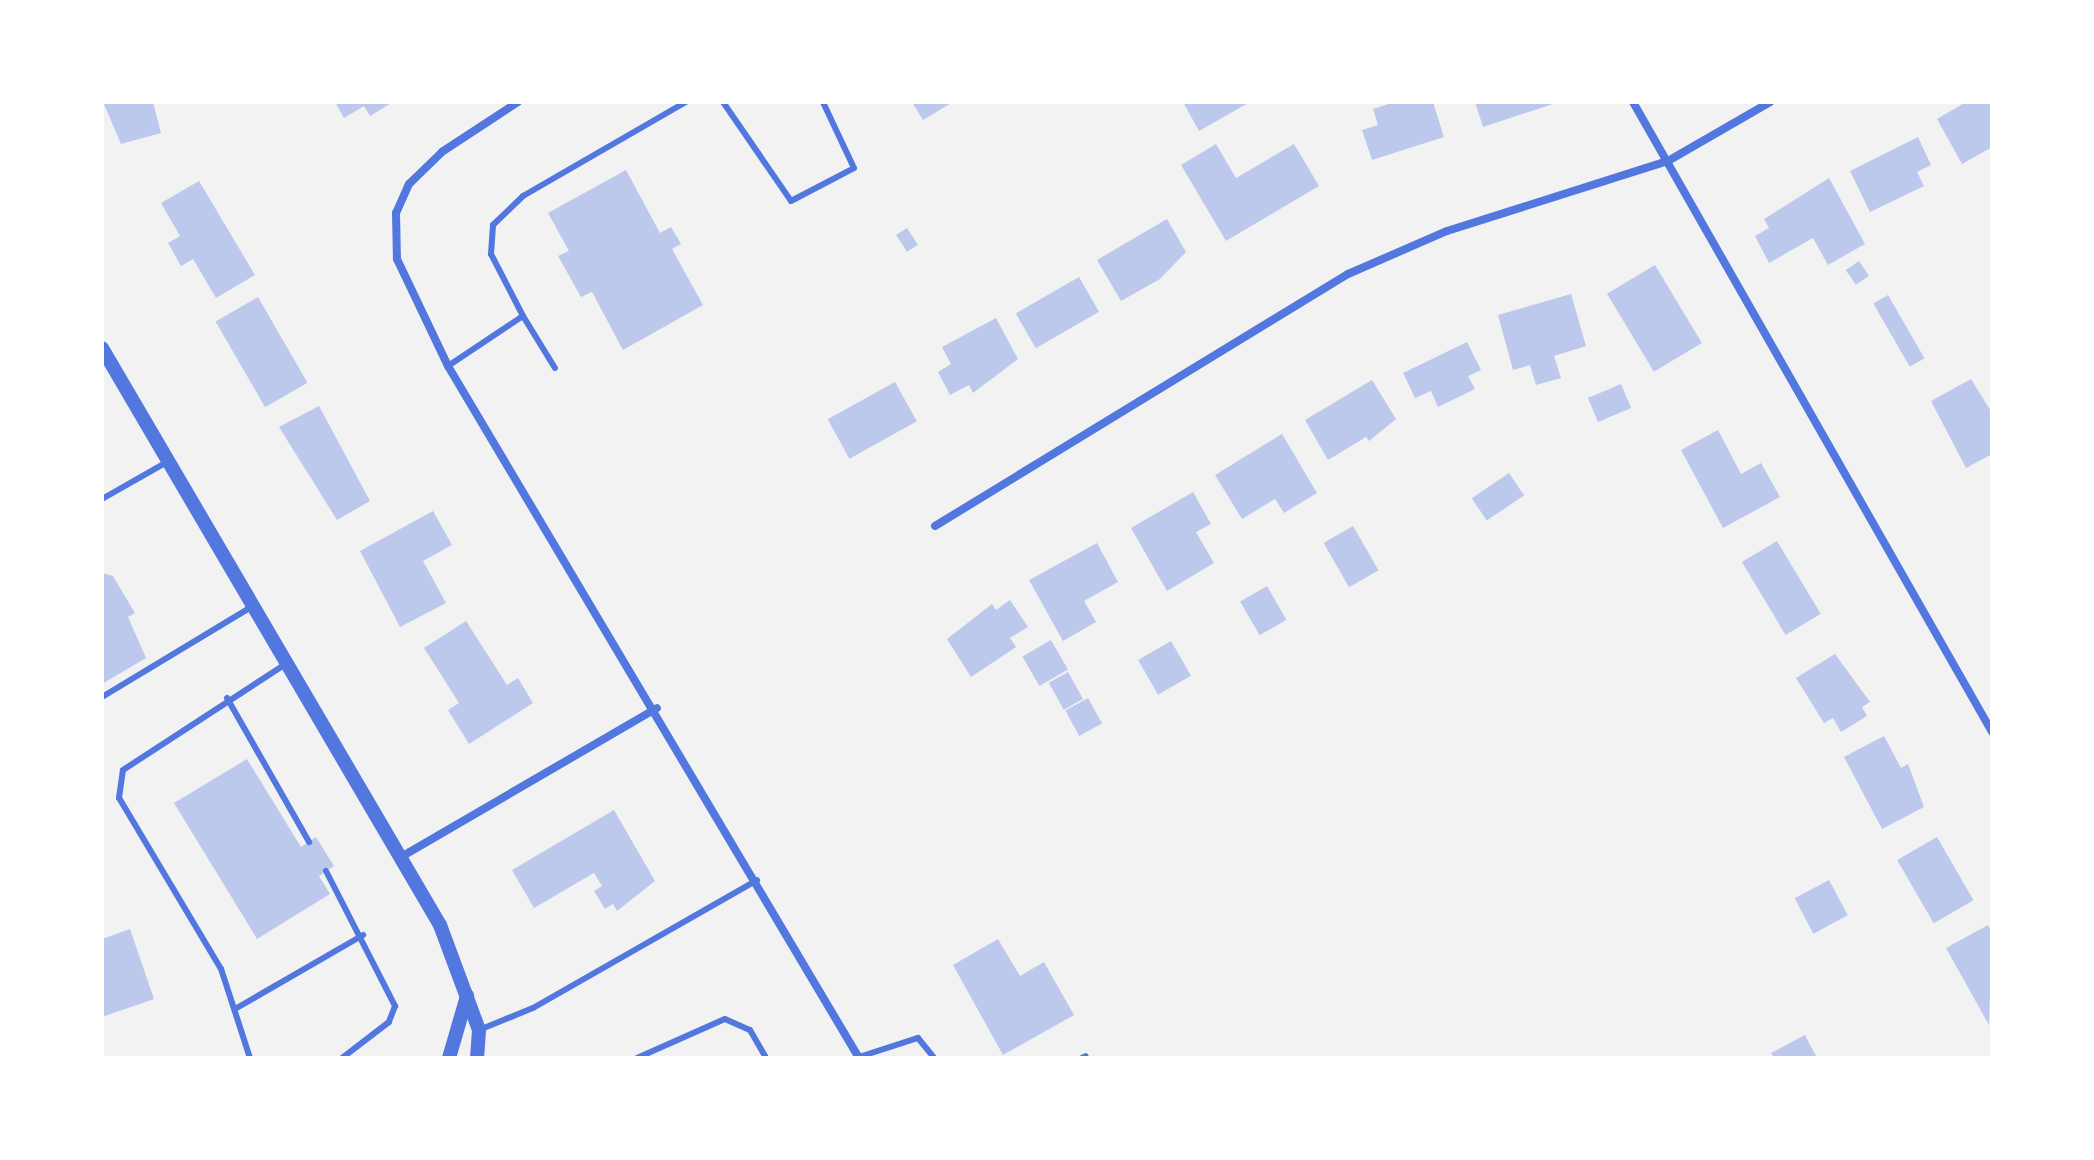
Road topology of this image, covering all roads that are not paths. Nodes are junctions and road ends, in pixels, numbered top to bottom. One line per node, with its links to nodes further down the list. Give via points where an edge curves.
1 (518, 102): 10 (street, via 418,172 396,213 397,259)
2 (686, 102): 8 (lane, via 523,196 493,225 491,254)
3 (723, 102): 4 (lane, via 791,201 854,168)
4 (823, 102)
5 (1633, 102): 7 (street)
6 (1770, 102): 7 (street)
7 (1668, 161): 14 (street, via 1447,231 1348,274); 20 (street)
8 (523, 316): 10 (lane); 11 (lane)
9 (102, 348): 12 (street)
10 (448, 366): 19 (street)
11 (555, 368)
12 (170, 460): 13 (lane); 15 (street)
13 (102, 499)
14 (935, 526)
15 (257, 604): 16 (street); 17 (lane)
16 (290, 661): 18 (lane); 22 (street)
17 (102, 697)
18 (227, 698): 21 (lane); 27 (lane, via 123,770 119,798 221,969)
19 (657, 708): 22 (street); 24 (street)
20 (1992, 732)
21 (309, 842)
22 (401, 857): 26 (street, via 457,961)
23 (326, 871): 25 (lane)
24 (757, 880): 28 (lane, via 533,1008); 35 (street)
25 (363, 935): 27 (lane); 30 (lane, via 395,1006 389,1022)
26 (467, 996): 28 (street); 31 (street)
27 (235, 1009): 29 (lane)
28 (479, 1030): 32 (street)
29 (250, 1058)
30 (342, 1058)
31 (449, 1058)
32 (477, 1058)
33 (637, 1058): 34 (lane, via 725,1019 750,1030)
34 (766, 1058)
35 (859, 1058): 36 (lane, via 918,1038)
36 (934, 1058)

